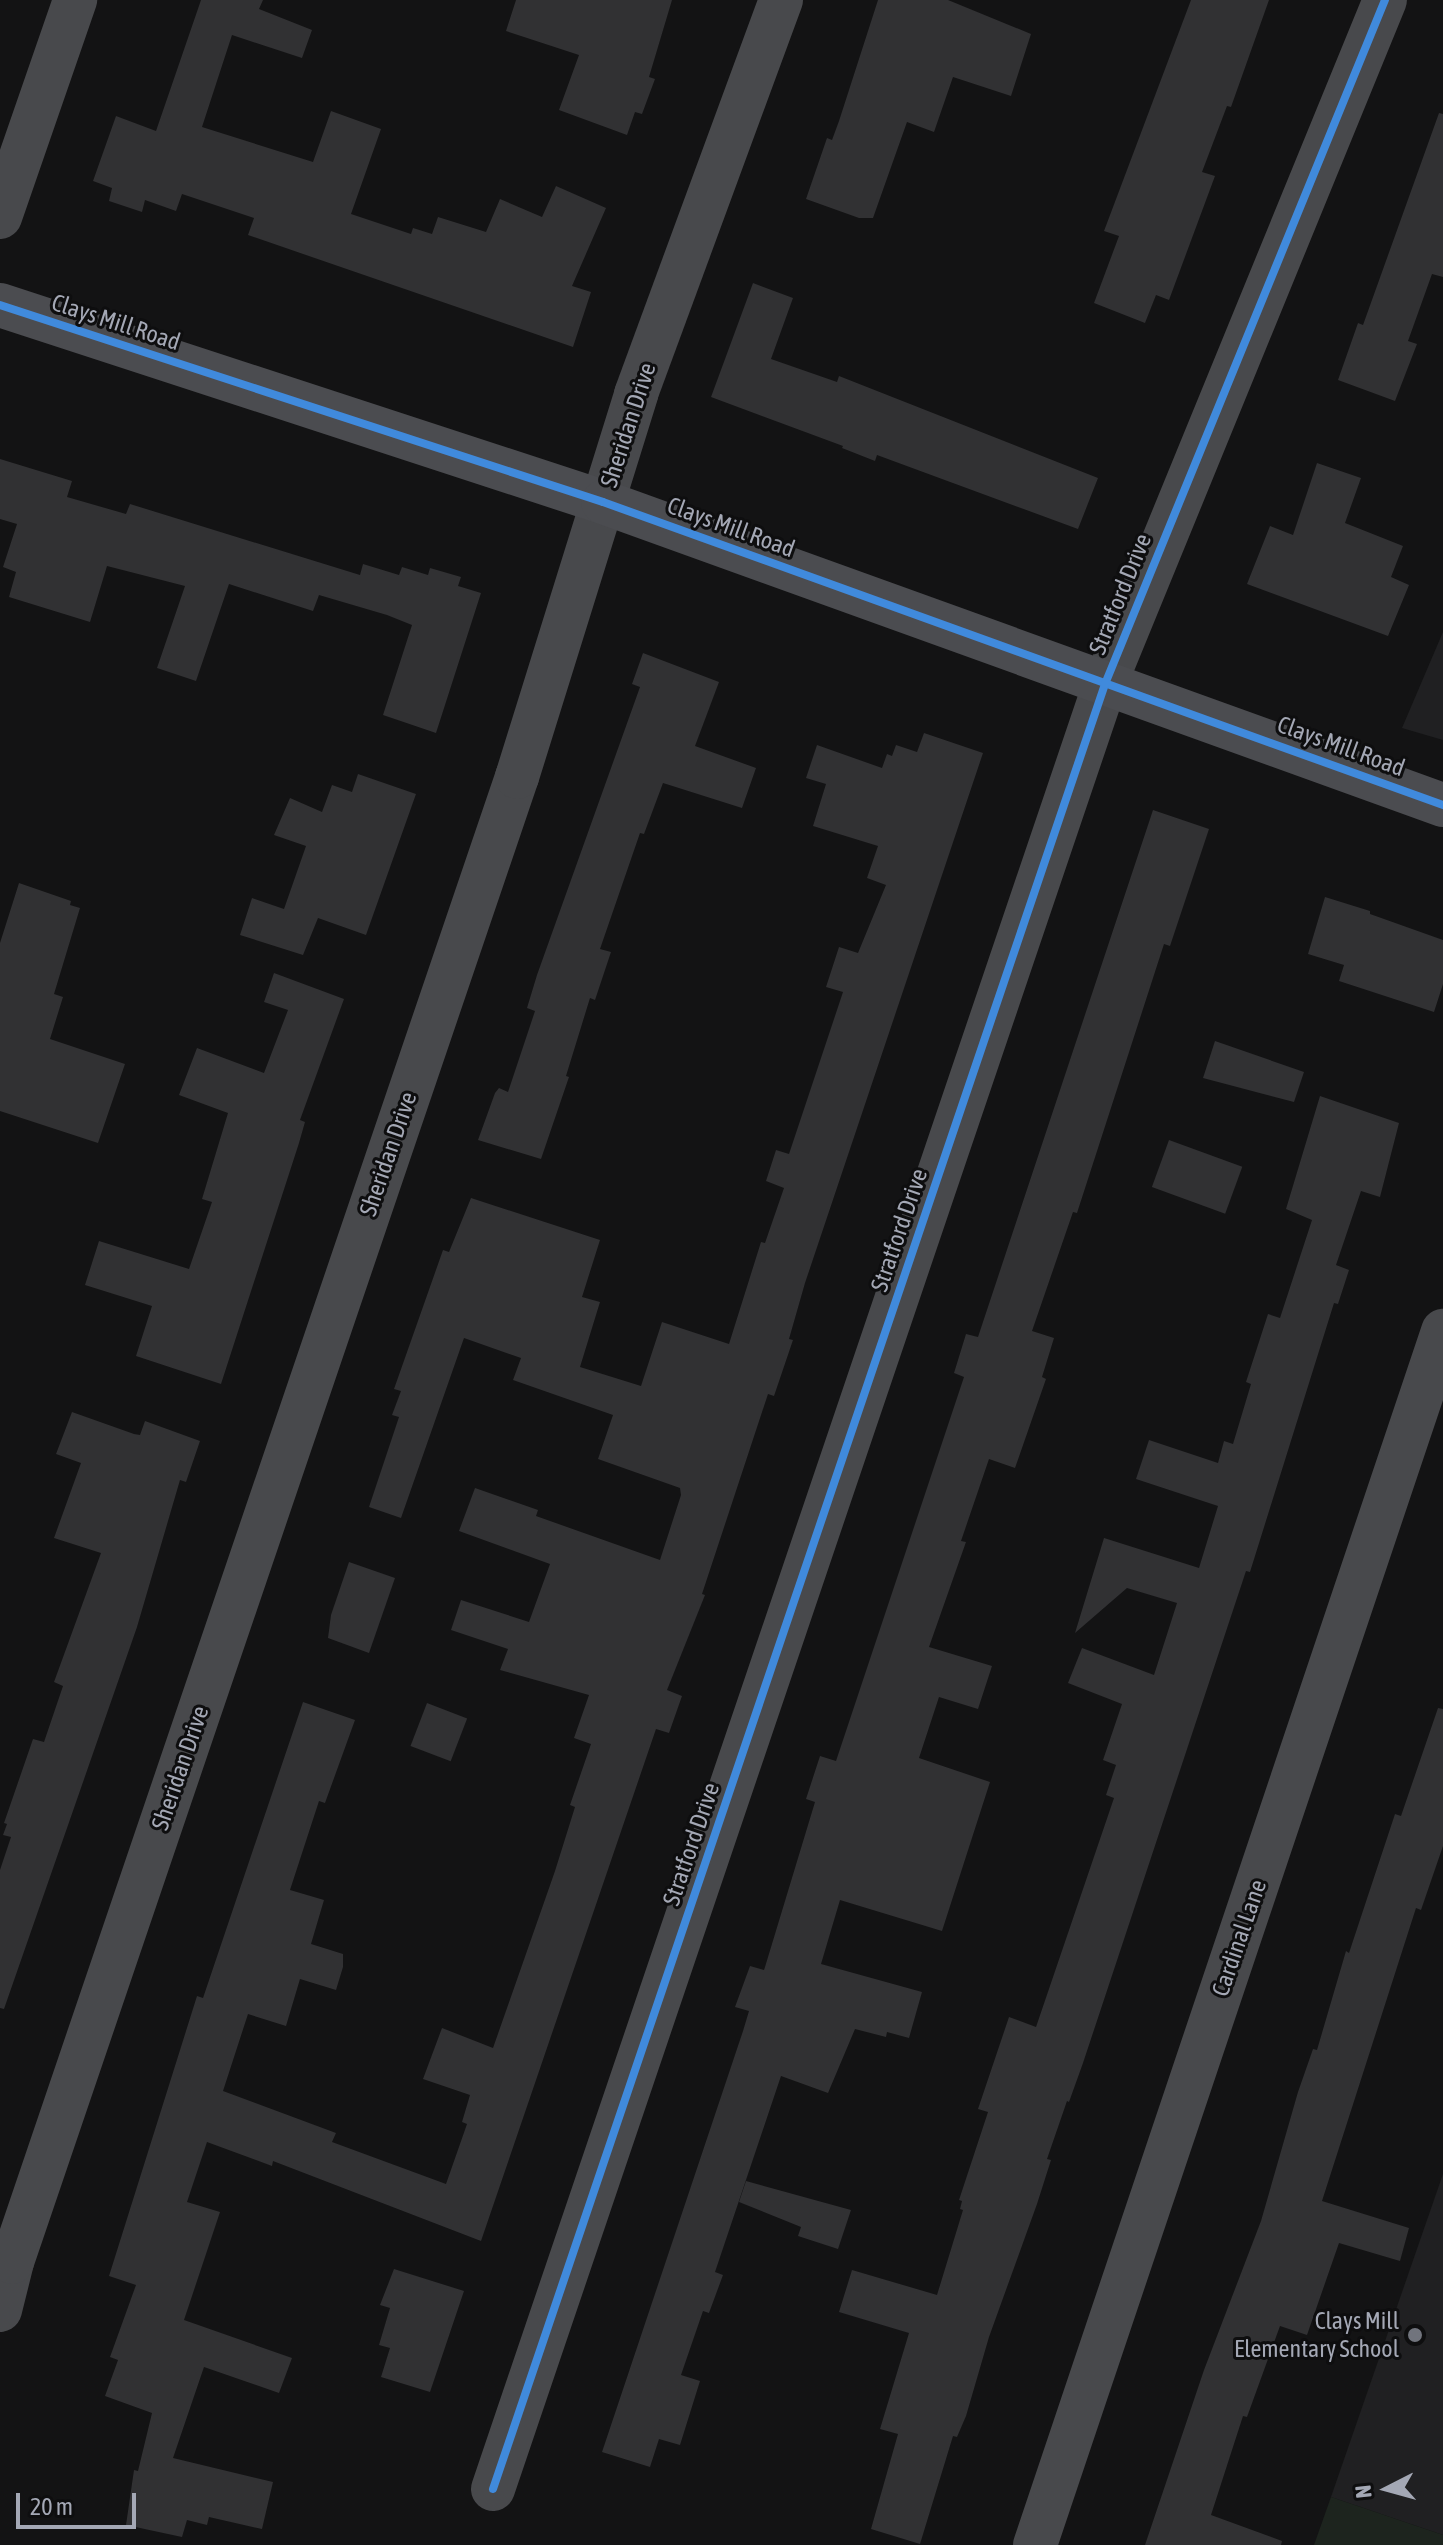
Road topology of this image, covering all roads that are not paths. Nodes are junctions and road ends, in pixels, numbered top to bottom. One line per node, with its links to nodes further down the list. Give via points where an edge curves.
1 (75, 0): 4 (street)
2 (781, 0): 6 (street, Sheridan Drive, via 636,394)
3 (1385, 0): 7 (street, Stratford Drive)
4 (0, 217)
5 (0, 305): 6 (main road, Clays Mill Road)
6 (603, 502): 7 (main road, Clays Mill Road); 10 (street, Sheridan Drive, via 517,777 17,2247)
7 (1105, 684): 8 (main road, Clays Mill Road); 11 (street, Stratford Drive)
8 (1443, 805)
9 (1443, 1331): 12 (street, Cardinal Lane)
10 (0, 2310)
11 (493, 2489)
12 (1035, 2545)

